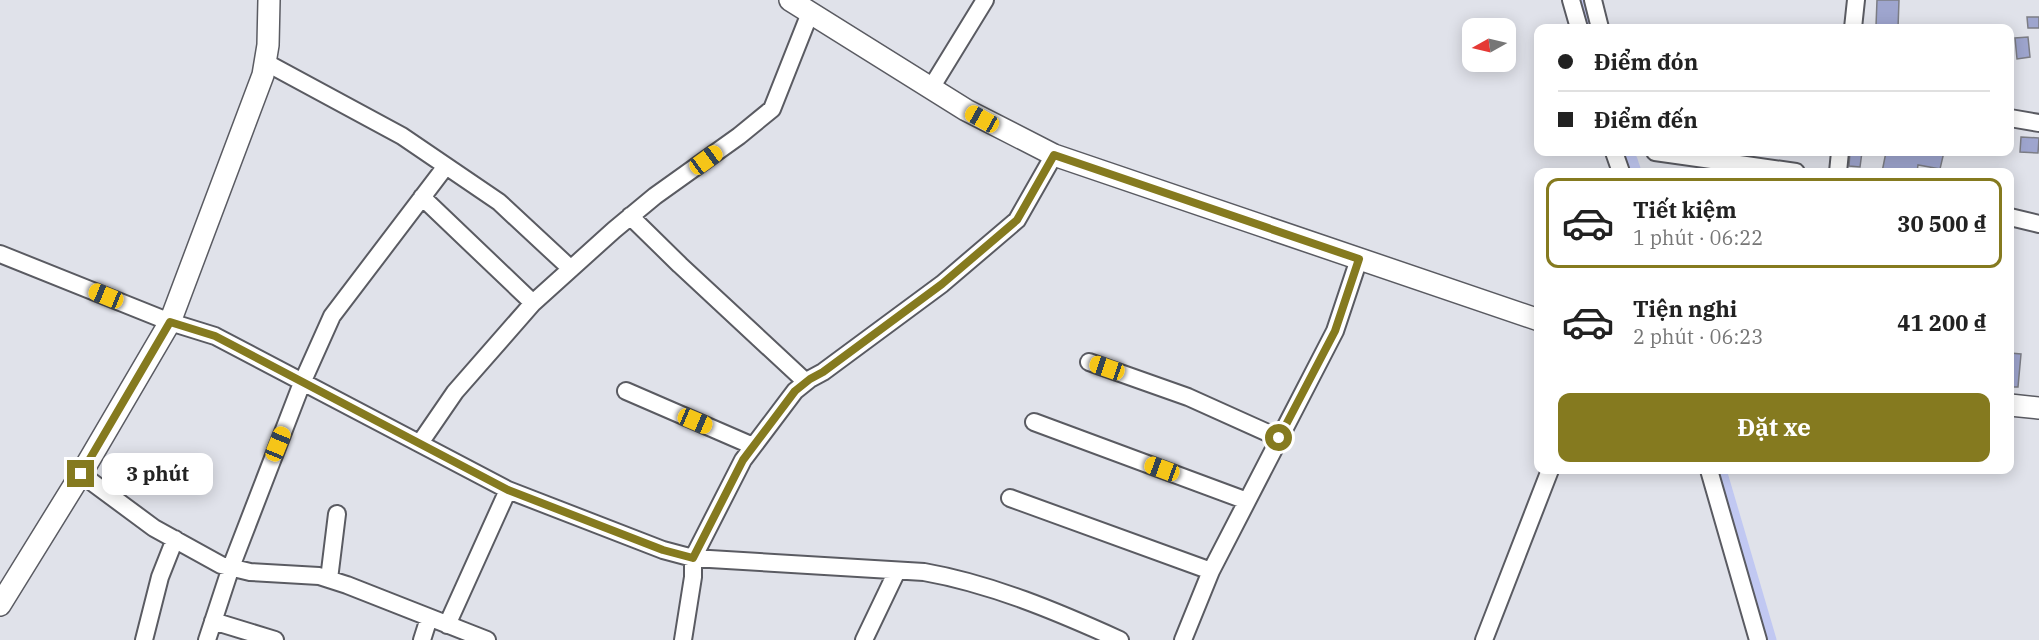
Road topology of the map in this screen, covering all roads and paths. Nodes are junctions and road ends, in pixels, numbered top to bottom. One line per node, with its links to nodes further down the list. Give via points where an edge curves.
1 (269, 0): 11 (street)
2 (790, 0): 7 (street)
3 (985, 0): 12 (street)
4 (1571, 0): 8 (street)
5 (1593, 0): 9 (street)
6 (1856, 0): 10 (street)
7 (810, 13): 12 (street); 20 (street, via 772,109)
8 (1579, 24)
9 (1599, 24)
10 (1853, 24)
11 (265, 62): 17 (street, via 402,136); 28 (street)
12 (931, 88): 15 (street)
13 (2014, 119): 14 (street)
14 (2039, 123)
15 (1054, 155): 24 (street); 30 (street, via 1017,220 942,284)
16 (1683, 156): 18 (street)
17 (446, 166): 19 (street); 25 (street, via 499,202)
18 (1768, 168)
19 (422, 197): 26 (street); 31 (street, via 332,316)
20 (630, 216): 25 (street); 30 (street)
21 (2014, 218): 22 (street)
22 (2039, 224)
23 (0, 254): 28 (street)
24 (1359, 259): 27 (street); 36 (street, via 1335,331)
25 (570, 268): 26 (street)
26 (533, 303): 37 (street, via 455,392)
27 (1534, 318)
28 (170, 322): 31 (street, via 215,336); 39 (street)
29 (1089, 362): 36 (street, via 1188,397)
30 (806, 382): 38 (street)
31 (302, 383): 37 (street); 48 (street)
32 (626, 391): 38 (street)
33 (2014, 405): 34 (street)
34 (2039, 408)
35 (1034, 422): 44 (street)
36 (1279, 438): 44 (street)
37 (420, 443): 42 (street)
38 (753, 446): 47 (street)
39 (81, 474): 46 (street); 52 (street)
40 (1548, 474): 65 (street)
41 (1710, 474): 66 (street)
42 (508, 490): 47 (street); 55 (street)
43 (1010, 498): 49 (street)
44 (1247, 501): 49 (street)
45 (337, 514): 51 (street)
46 (175, 539): 48 (street); 56 (street, via 160,577)
47 (693, 558): 50 (street); 61 (street)
48 (231, 567): 51 (street); 54 (street)
49 (1211, 571): 64 (street)
50 (897, 572): 62 (street); 63 (street, via 956,578)
51 (329, 579): 53 (street)
52 (0, 604)
53 (429, 618): 55 (street); 59 (street)
54 (213, 621): 57 (street); 58 (street)
55 (447, 625): 60 (street)
56 (144, 640)
57 (207, 640)
58 (276, 640)
59 (422, 640)
60 (488, 640)
61 (683, 640)
62 (864, 640)
63 (1120, 640)
64 (1182, 640)
65 (1484, 640)
66 (1758, 640)

